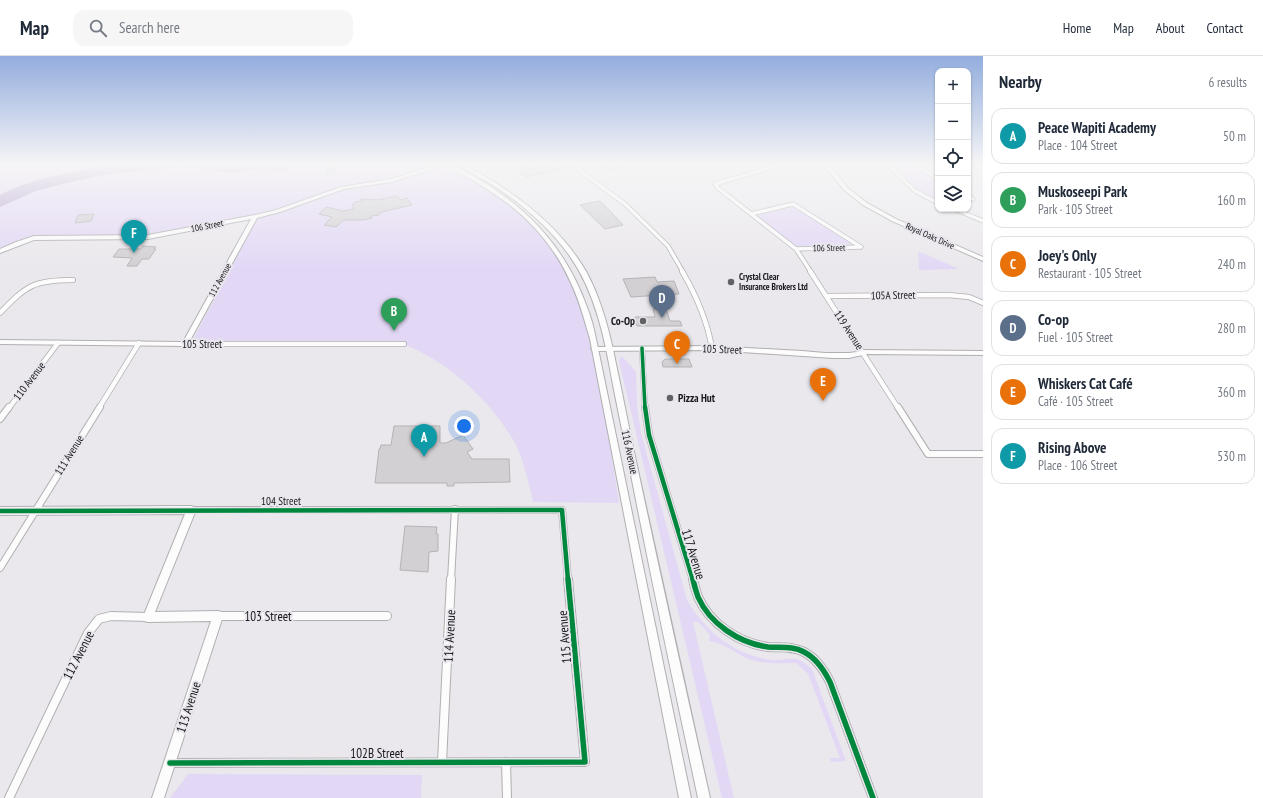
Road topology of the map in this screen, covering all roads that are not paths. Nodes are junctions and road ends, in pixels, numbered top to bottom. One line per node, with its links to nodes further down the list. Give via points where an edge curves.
1 (312, 199): 9 (street, 106 Street)
2 (503, 199): 25 (street, 116 Avenue, via 536,226 554,246 568,268 581,294)
3 (514, 199): 26 (street, 116 Avenue, via 548,226 578,263 599,308)
4 (618, 199): 24 (street, via 668,246 696,294)
5 (733, 199): 8 (street, 119 Avenue)
6 (858, 199): 13 (street, Royal Oaks Drive, via 878,212)
7 (961, 212): 10 (street)
8 (751, 214): 11 (street, 119 Avenue); 11 (street, 106 Street, via 793,204 861,248)
9 (255, 216): 12 (street, 106 Street, via 148,237 34,238); 21 (street, 112 Avenue)
10 (983, 221)
11 (796, 248): 15 (street, 119 Avenue)
12 (0, 251)
13 (983, 259)
14 (73, 280): 17 (street, via 43,280 32,284 20,291)
15 (827, 296): 16 (street, 105A Street, via 940,295 969,297); 27 (street, 119 Avenue)
16 (983, 304)
17 (0, 313)
18 (0, 342): 19 (street, 105 Street)
19 (58, 343): 20 (street, 105 Street); 29 (street, 110 Avenue)
20 (139, 343): 21 (street, 105 Street); 35 (street, 111 Avenue)
21 (185, 344): 22 (street, 105 Street)
22 (404, 344)
23 (642, 348): 24 (street, 105 Street); 26 (street, 105 Street); 49 (street, 117 Avenue, via 649,435 698,597 711,618 739,638 766,647 794,648 814,659 824,669)
24 (712, 348): 27 (street, 105 Street, via 813,355 851,356)
25 (595, 349): 26 (street, 105 Street); 47 (street, 116 Avenue)
26 (609, 349): 48 (street, 116 Avenue)
27 (864, 353): 28 (street, 105 Street); 30 (street, 119 Avenue, via 928,454)
28 (983, 353)
29 (0, 419)
30 (983, 454)
31 (455, 509): 32 (street, 104 Street); 33 (street, 104 Street); 40 (street, 114 Avenue)
32 (191, 510): 35 (street, 104 Street); 39 (street)
33 (562, 510): 42 (street, 115 Avenue)
34 (0, 511): 35 (street, 104 Street)
35 (35, 511): 36 (street, 111 Avenue)
36 (0, 568)
37 (218, 616): 38 (street, 103 Street); 39 (street, 103 Street); 43 (street, 113 Avenue)
38 (388, 616)
39 (148, 617): 44 (street, 112 Avenue, via 111,616 99,619 88,633)
40 (442, 762): 41 (street, 102B Street); 43 (street, 102B Street)
41 (506, 762): 42 (street, 102B Street); 46 (street)
42 (585, 762)
43 (170, 763): 45 (street, 113 Avenue)
44 (10, 798)
45 (158, 798)
46 (506, 798)
47 (685, 798)
48 (704, 798)
49 (874, 798)

